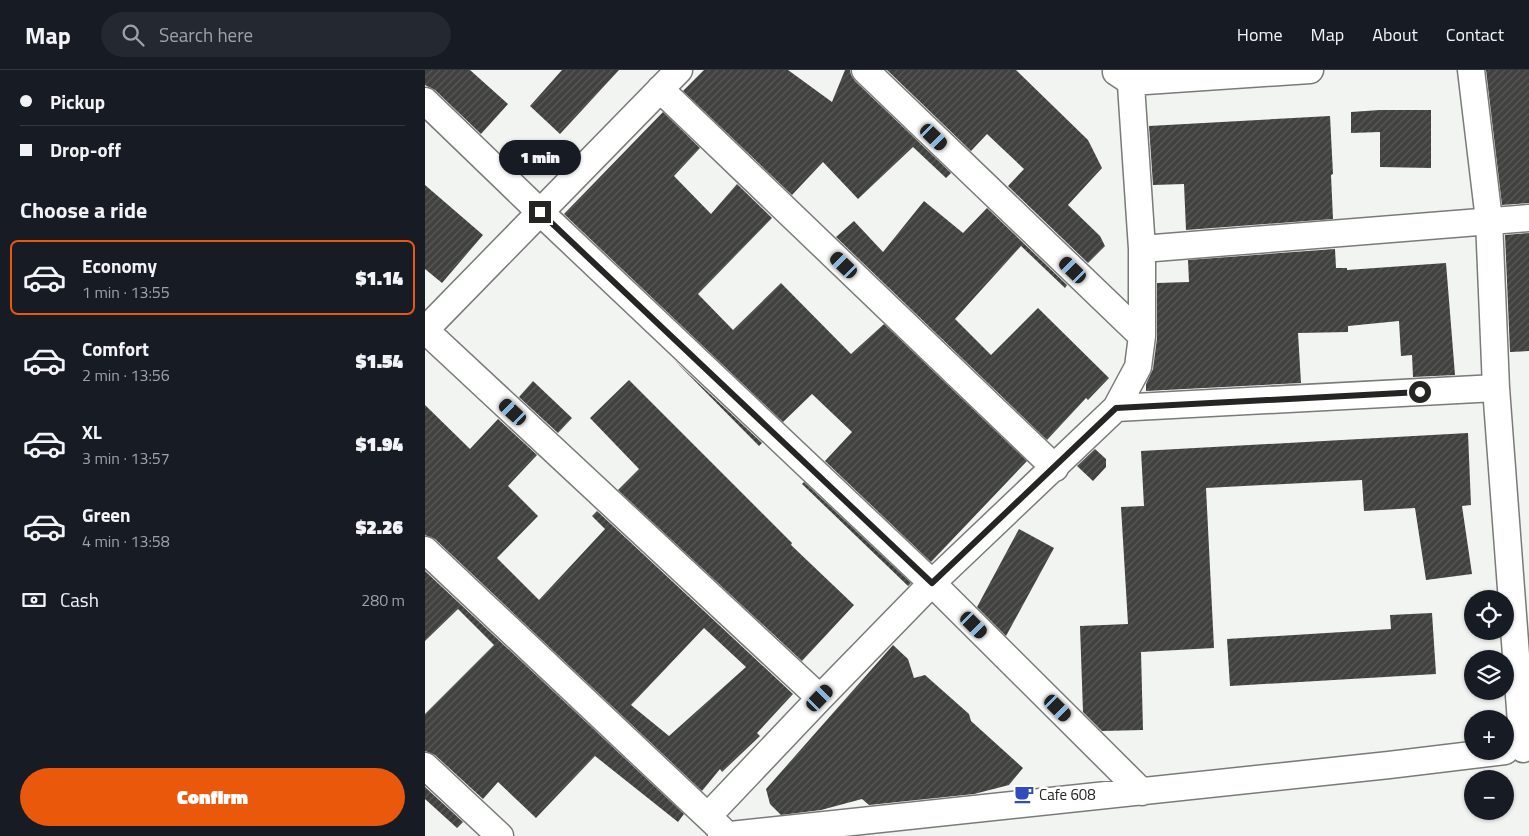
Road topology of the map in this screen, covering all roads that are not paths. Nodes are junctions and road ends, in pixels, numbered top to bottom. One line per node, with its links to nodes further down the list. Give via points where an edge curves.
1 (679, 70): 6 (street)
2 (865, 70): 13 (street)
3 (1310, 70): 5 (street)
4 (1471, 70): 10 (street)
5 (1125, 74): 11 (street)
6 (660, 89): 8 (street); 16 (street)
7 (425, 101): 8 (street)
8 (540, 212): 12 (street); 18 (street)
9 (1529, 218): 10 (street)
10 (1489, 220): 11 (street); 14 (street)
11 (1142, 249): 13 (street)
12 (425, 330): 19 (street)
13 (1142, 336): 15 (street, via 1138,367)
14 (1496, 388): 15 (street); 20 (street)
15 (1116, 408): 16 (street)
16 (1055, 468): 18 (street)
17 (425, 550): 23 (street)
18 (932, 583): 19 (street); 22 (street)
19 (820, 698): 23 (street)
20 (1515, 750): 22 (street)
21 (425, 766): 24 (street)
22 (1141, 792): 23 (street)
23 (719, 829)
24 (500, 836)

